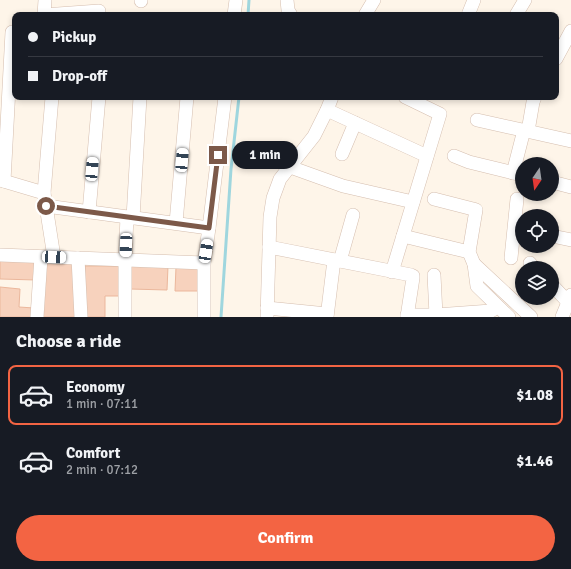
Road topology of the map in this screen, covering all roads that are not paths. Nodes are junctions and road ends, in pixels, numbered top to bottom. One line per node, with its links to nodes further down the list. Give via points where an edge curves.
1 (45, 0): 8 (street)
2 (236, 0): 10 (street)
3 (287, 0): 11 (street)
4 (374, 0): 12 (street)
5 (474, 0): 13 (street)
6 (525, 0): 14 (street)
7 (99, 9): 9 (street)
8 (44, 12)
9 (72, 12)
10 (234, 12)
11 (289, 12)
12 (368, 12)
13 (469, 12)
14 (518, 12)
15 (571, 31): 17 (street)
16 (9, 32): 18 (street)
17 (562, 55)
18 (5, 80): 30 (street)
19 (52, 100): 42 (street)
20 (98, 100): 46 (street)
21 (140, 100): 48 (street)
22 (187, 100): 49 (street)
23 (225, 100): 50 (street)
24 (331, 100): 27 (street)
25 (411, 100): 34 (street, via 440,114)
26 (534, 100): 31 (street)
27 (328, 110): 29 (street); 37 (street, via 314,136)
28 (477, 120): 31 (street)
29 (355, 123): 33 (street); 34 (street)
30 (4, 125): 39 (street)
31 (526, 131): 32 (street); 36 (street)
32 (571, 141)
33 (342, 154)
34 (427, 156): 44 (street)
35 (454, 156): 38 (street)
36 (521, 157)
37 (290, 167): 44 (street, via 343,186); 55 (street, via 280,179 273,198)
38 (515, 173)
39 (2, 181): 42 (street)
40 (559, 184): 41 (street)
41 (571, 187)
42 (44, 193): 45 (street)
43 (434, 199): 60 (street, via 476,210)
44 (413, 202): 51 (street)
45 (46, 206): 46 (street); 58 (street)
46 (89, 212): 48 (street)
47 (353, 215): 63 (street)
48 (130, 217): 49 (street); 62 (street)
49 (176, 223): 50 (street)
50 (209, 228): 64 (street)
51 (403, 236): 60 (street); 65 (street)
52 (559, 237): 53 (street)
53 (571, 240)
54 (515, 243): 61 (street)
55 (269, 247): 63 (street); 72 (street)
56 (0, 255): 57 (street)
57 (41, 256): 58 (street); 76 (street)
58 (54, 257): 59 (street)
59 (78, 258): 62 (street); 77 (street)
60 (472, 258): 67 (street); 69 (street, via 477,286)
61 (511, 258)
62 (125, 260): 64 (street); 78 (street)
63 (337, 260): 65 (street); 74 (street)
64 (204, 263): 79 (street)
65 (392, 272): 75 (street, via 413,276)
66 (434, 274): 73 (street)
67 (497, 285): 69 (street); 81 (street)
68 (559, 290): 70 (street)
69 (486, 295): 71 (street)
70 (570, 298): 82 (street)
71 (497, 307): 73 (street, via 491,311); 80 (street)
72 (267, 313): 74 (street)
73 (436, 315): 75 (street)
74 (327, 316)
75 (407, 316)
76 (37, 317)
77 (81, 317)
78 (125, 317)
79 (204, 317)
80 (508, 317)
81 (531, 317)
82 (562, 317)

